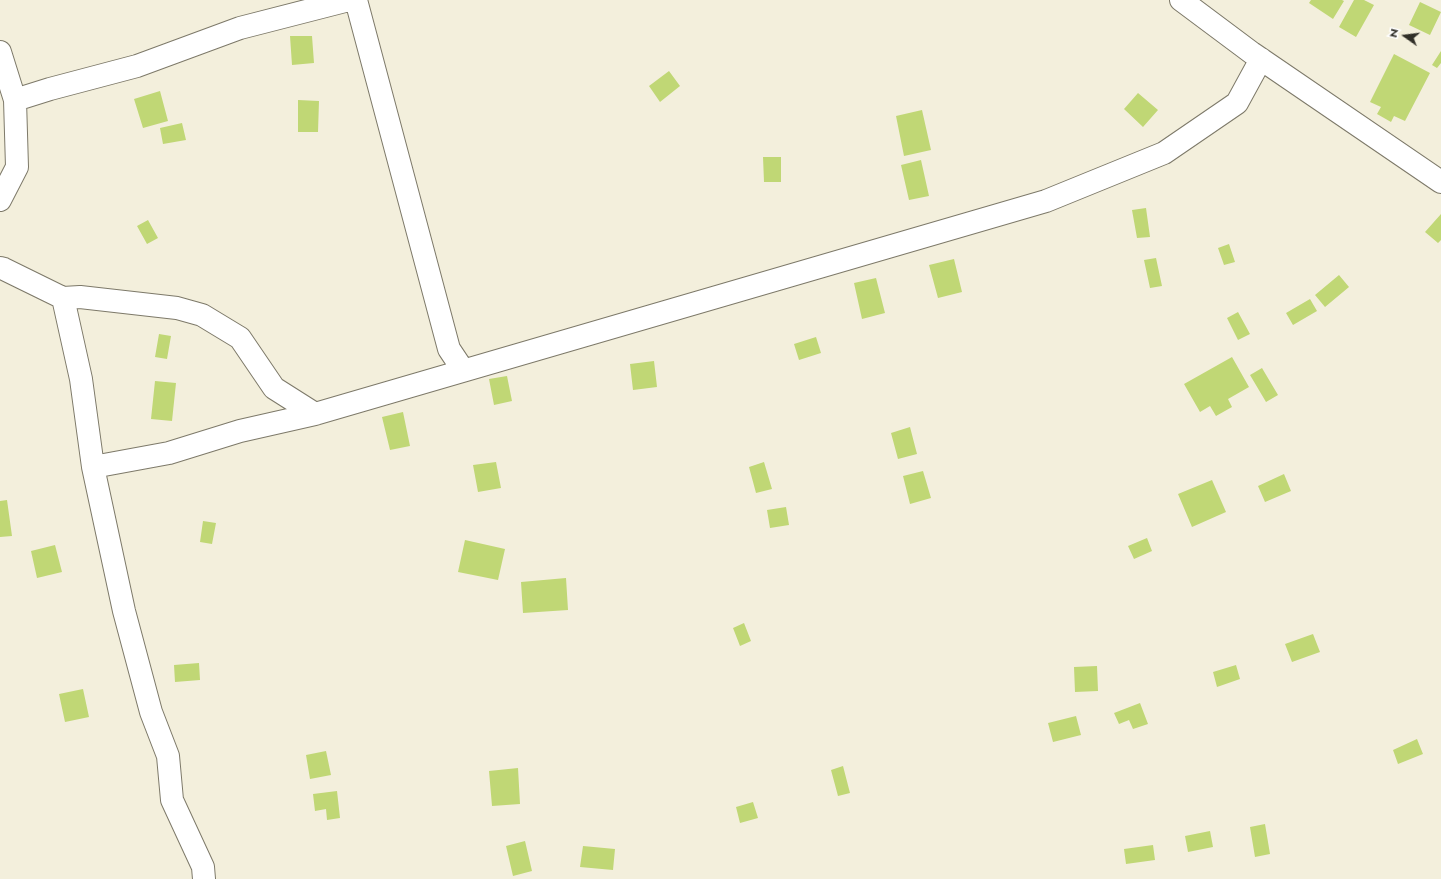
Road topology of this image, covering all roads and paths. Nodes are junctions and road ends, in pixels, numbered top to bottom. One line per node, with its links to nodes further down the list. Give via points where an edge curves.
1 (349, 0): 6 (street, via 240,28 137,66)
2 (356, 0): 11 (street, via 449,349)
3 (1181, 0): 5 (street)
4 (0, 52): 6 (street)
5 (1261, 59): 7 (street); 11 (street, via 1238,103 1164,153 1046,200)
6 (15, 100): 8 (street, via 17,167)
7 (1441, 182)
8 (0, 200)
9 (0, 268): 10 (street)
10 (63, 298): 12 (street, via 80,297 177,308 202,315 240,338 274,388); 13 (street, via 81,379)
11 (462, 370): 12 (street)
12 (315, 414): 13 (street, via 240,431 169,453)
13 (93, 467): 14 (street, via 124,611 151,712 168,756 172,800 203,867)
14 (204, 879)

